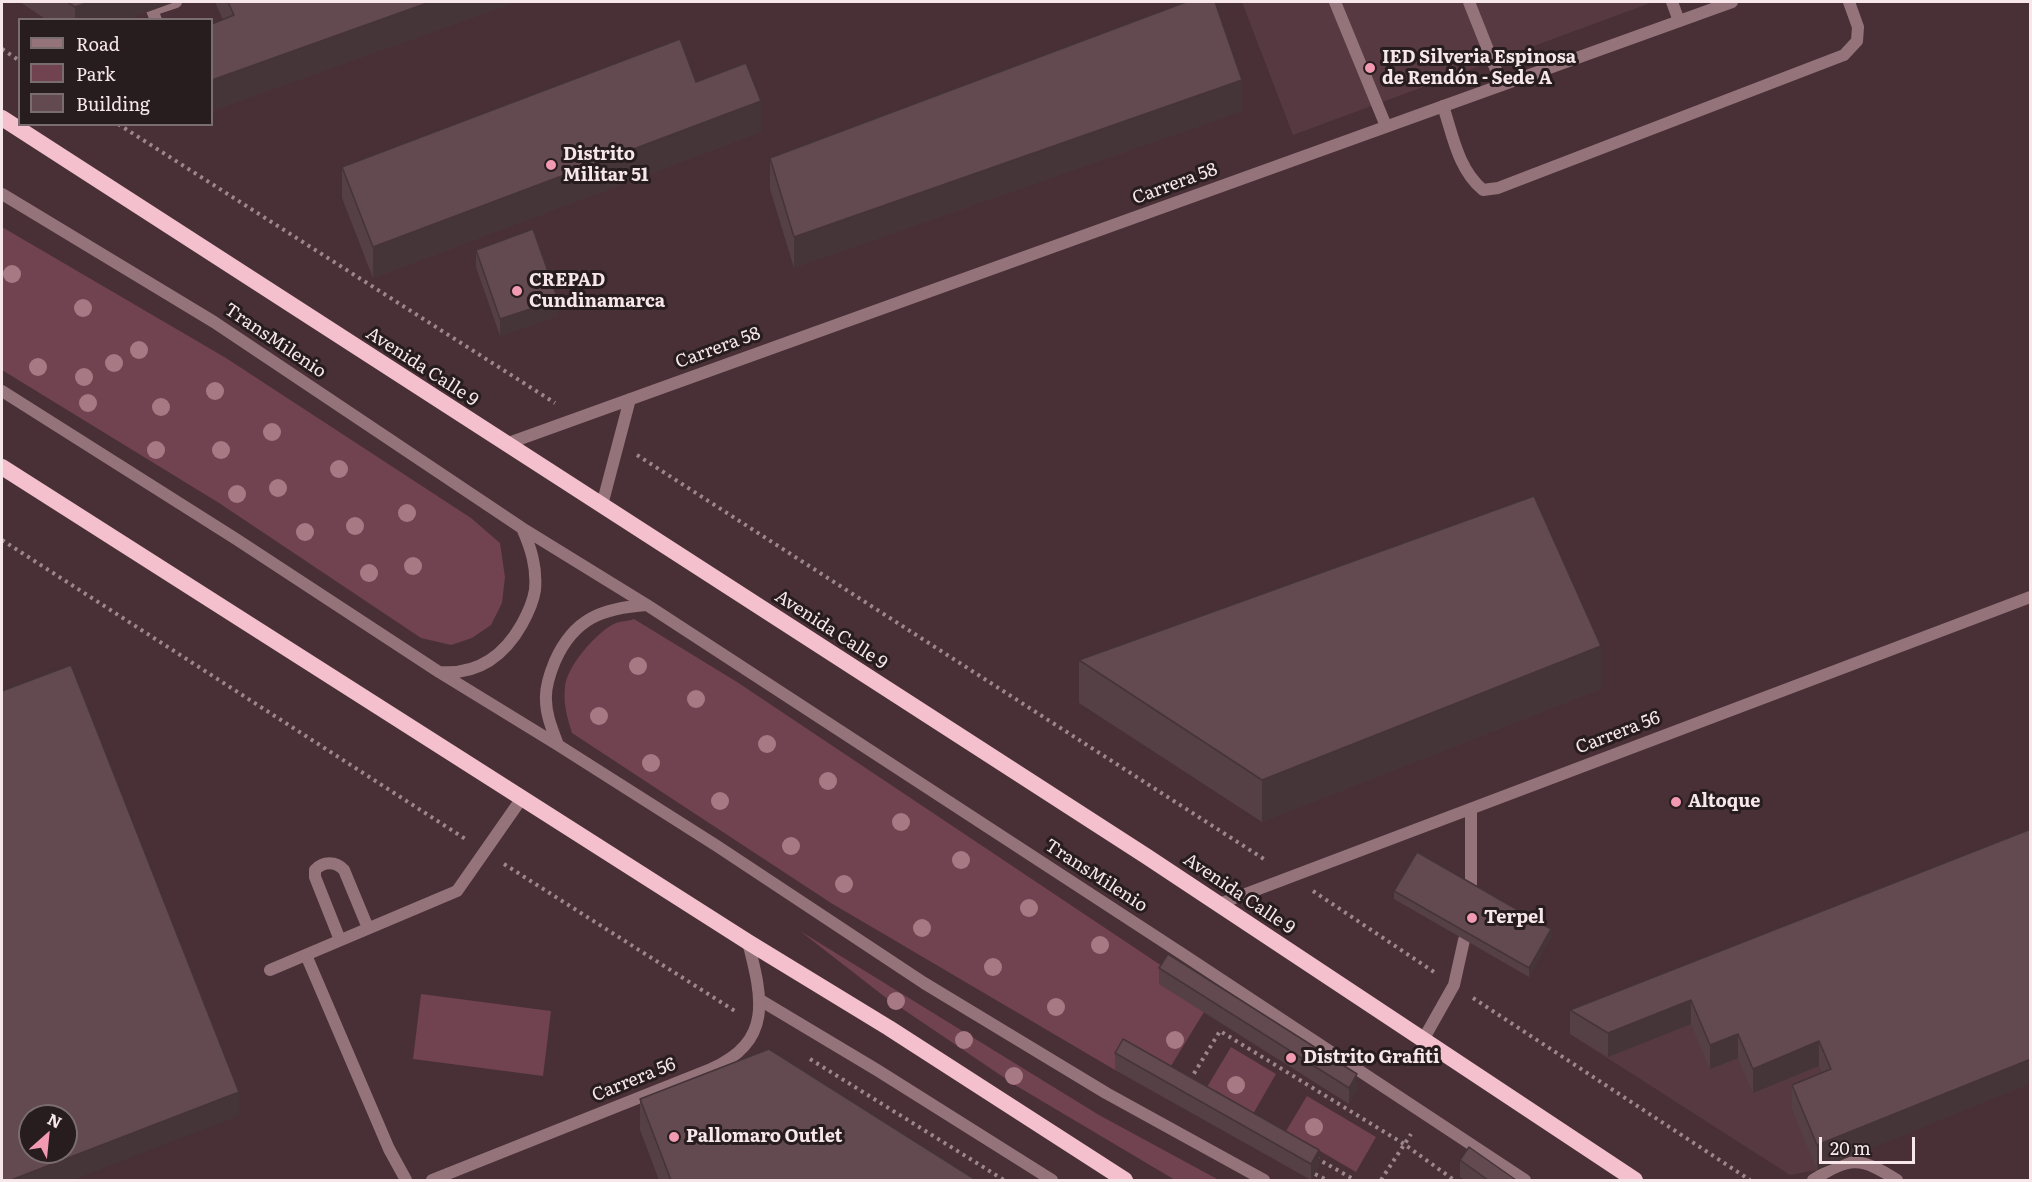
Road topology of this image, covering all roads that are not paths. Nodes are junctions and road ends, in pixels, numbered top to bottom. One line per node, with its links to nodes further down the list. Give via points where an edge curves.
1 (176, 2): 7 (street, via 153,10)
2 (1335, 2): 12 (street)
3 (1469, 2): 9 (street)
4 (1672, 2): 8 (street)
5 (1732, 2): 8 (street, Carrera 58)
6 (1849, 2): 10 (street, via 1858,27 1857,41 1844,55 1498,188 1483,190 1470,179)
7 (155, 18)
8 (1679, 21): 9 (street, Carrera 58)
9 (1502, 85): 10 (street, Carrera 58)
10 (1443, 106): 12 (street, Carrera 58)
11 (2, 118): 16 (highway, Avenida Calle 9)
12 (1386, 126): 15 (street, Carrera 58)
13 (2, 194): 19 (street, TransMilenio, via 214,322)
14 (2, 391): 22 (street)
15 (630, 399): 16 (street, Carrera 58); 18 (street)
16 (506, 444): 18 (highway, Avenida Calle 9)
17 (2, 467): 24 (highway)
18 (602, 505): 27 (highway, Avenida Calle 9)
19 (522, 528): 21 (street, TransMilenio); 22 (street, via 532,550 535,591 517,632 486,663 471,670)
20 (2031, 597): 25 (street, Carrera 56)
21 (647, 605): 23 (street, via 620,607 588,620 574,629 560,650 549,674 546,700); 43 (street, TransMilenio)
22 (439, 672): 23 (street)
23 (558, 745): 42 (street, via 924,983 1106,1092)
24 (522, 798): 28 (street, via 457,891); 31 (highway)
25 (1471, 808): 26 (street); 27 (street, Carrera 56)
26 (1471, 892)
27 (1219, 904): 35 (highway, Avenida Calle 9)
28 (368, 928): 29 (street); 29 (street, via 344,870 333,863 319,865 315,878)
29 (340, 940): 32 (street)
30 (1464, 940): 35 (street, via 1454,985)
31 (748, 942): 34 (street, Carrera 56); 36 (highway)
32 (306, 955): 33 (street); 37 (street)
33 (270, 970)
34 (760, 1000): 38 (street, Carrera 56, via 753,1033 728,1060); 39 (street)
35 (1423, 1040): 44 (highway, Avenida Calle 9)
36 (1107, 1168): 40 (highway); 41 (highway)
37 (406, 1180)
38 (432, 1180)
39 (1052, 1180)
40 (1125, 1180)
41 (1132, 1180)
42 (1264, 1180)
43 (1525, 1180)
44 (1635, 1180)
45 (1813, 1180): 46 (street, via 1844,1164 1861,1162)
46 (1898, 1180)

